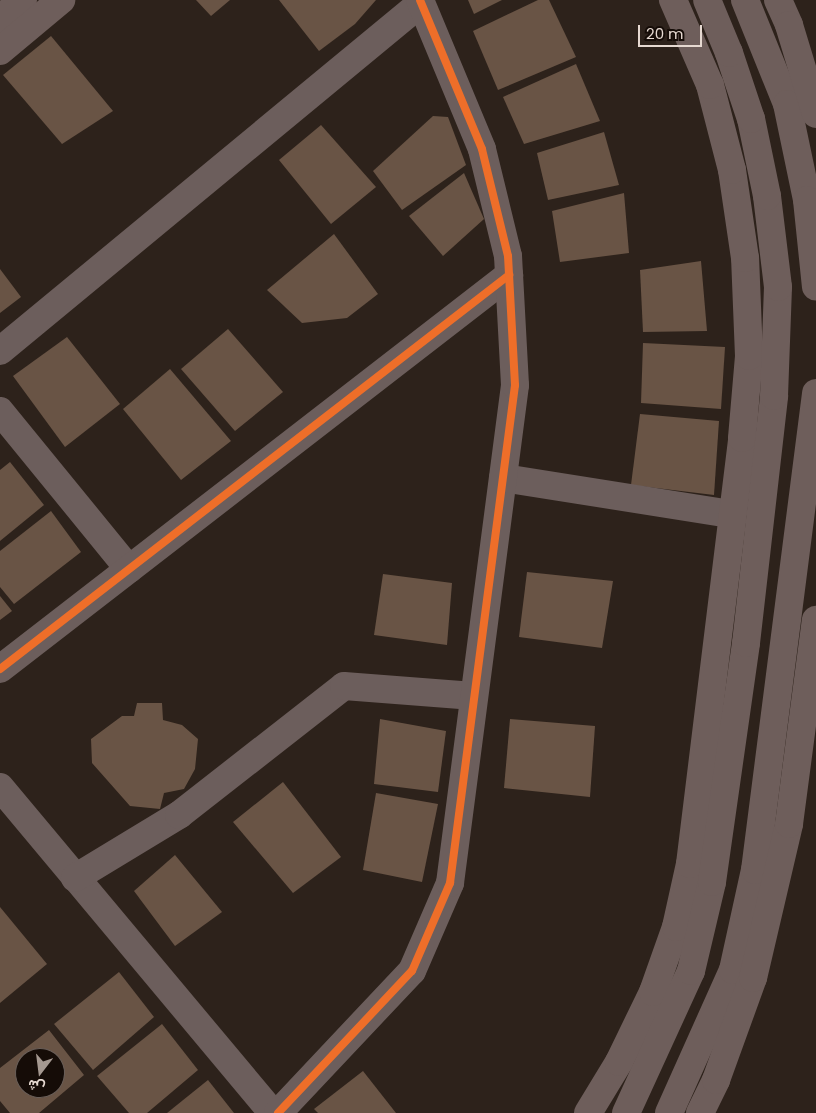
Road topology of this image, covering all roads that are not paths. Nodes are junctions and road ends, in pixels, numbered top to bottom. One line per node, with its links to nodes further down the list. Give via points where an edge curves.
1 (23, 0): 8 (main road)
2 (61, 0): 9 (main road)
3 (673, 0): 17 (main road, via 710,85 732,170 745,258 749,356)
4 (706, 0): 27 (main road, via 729,53 751,119 767,196 778,287 774,396 746,643 712,882 691,970)
5 (745, 0): 12 (main road, via 787,104 807,200)
6 (778, 0): 10 (main road, via 789,25)
7 (420, 1): 11 (street, via 482,149 508,256); 13 (street)
8 (0, 19)
9 (0, 51)
10 (816, 114)
11 (509, 275): 16 (street, via 515,385); 18 (street)
12 (816, 287)
13 (0, 351)
14 (816, 393): 28 (main road, via 755,870 733,970)
15 (0, 411): 18 (street)
16 (503, 478): 17 (street); 21 (street)
17 (732, 514): 26 (main road, via 690,864 676,927 653,992 619,1062)
18 (129, 569): 20 (street)
19 (816, 620): 29 (main road, via 789,824 753,978 716,1080)
20 (0, 669)
21 (474, 696): 23 (street, via 344,686 179,815); 25 (street, via 450,883 412,971)
22 (0, 787): 23 (street)
23 (76, 878): 24 (street)
24 (273, 1113)
25 (278, 1113)
26 (588, 1113)
27 (626, 1113)
28 (669, 1113)
29 (700, 1113)

